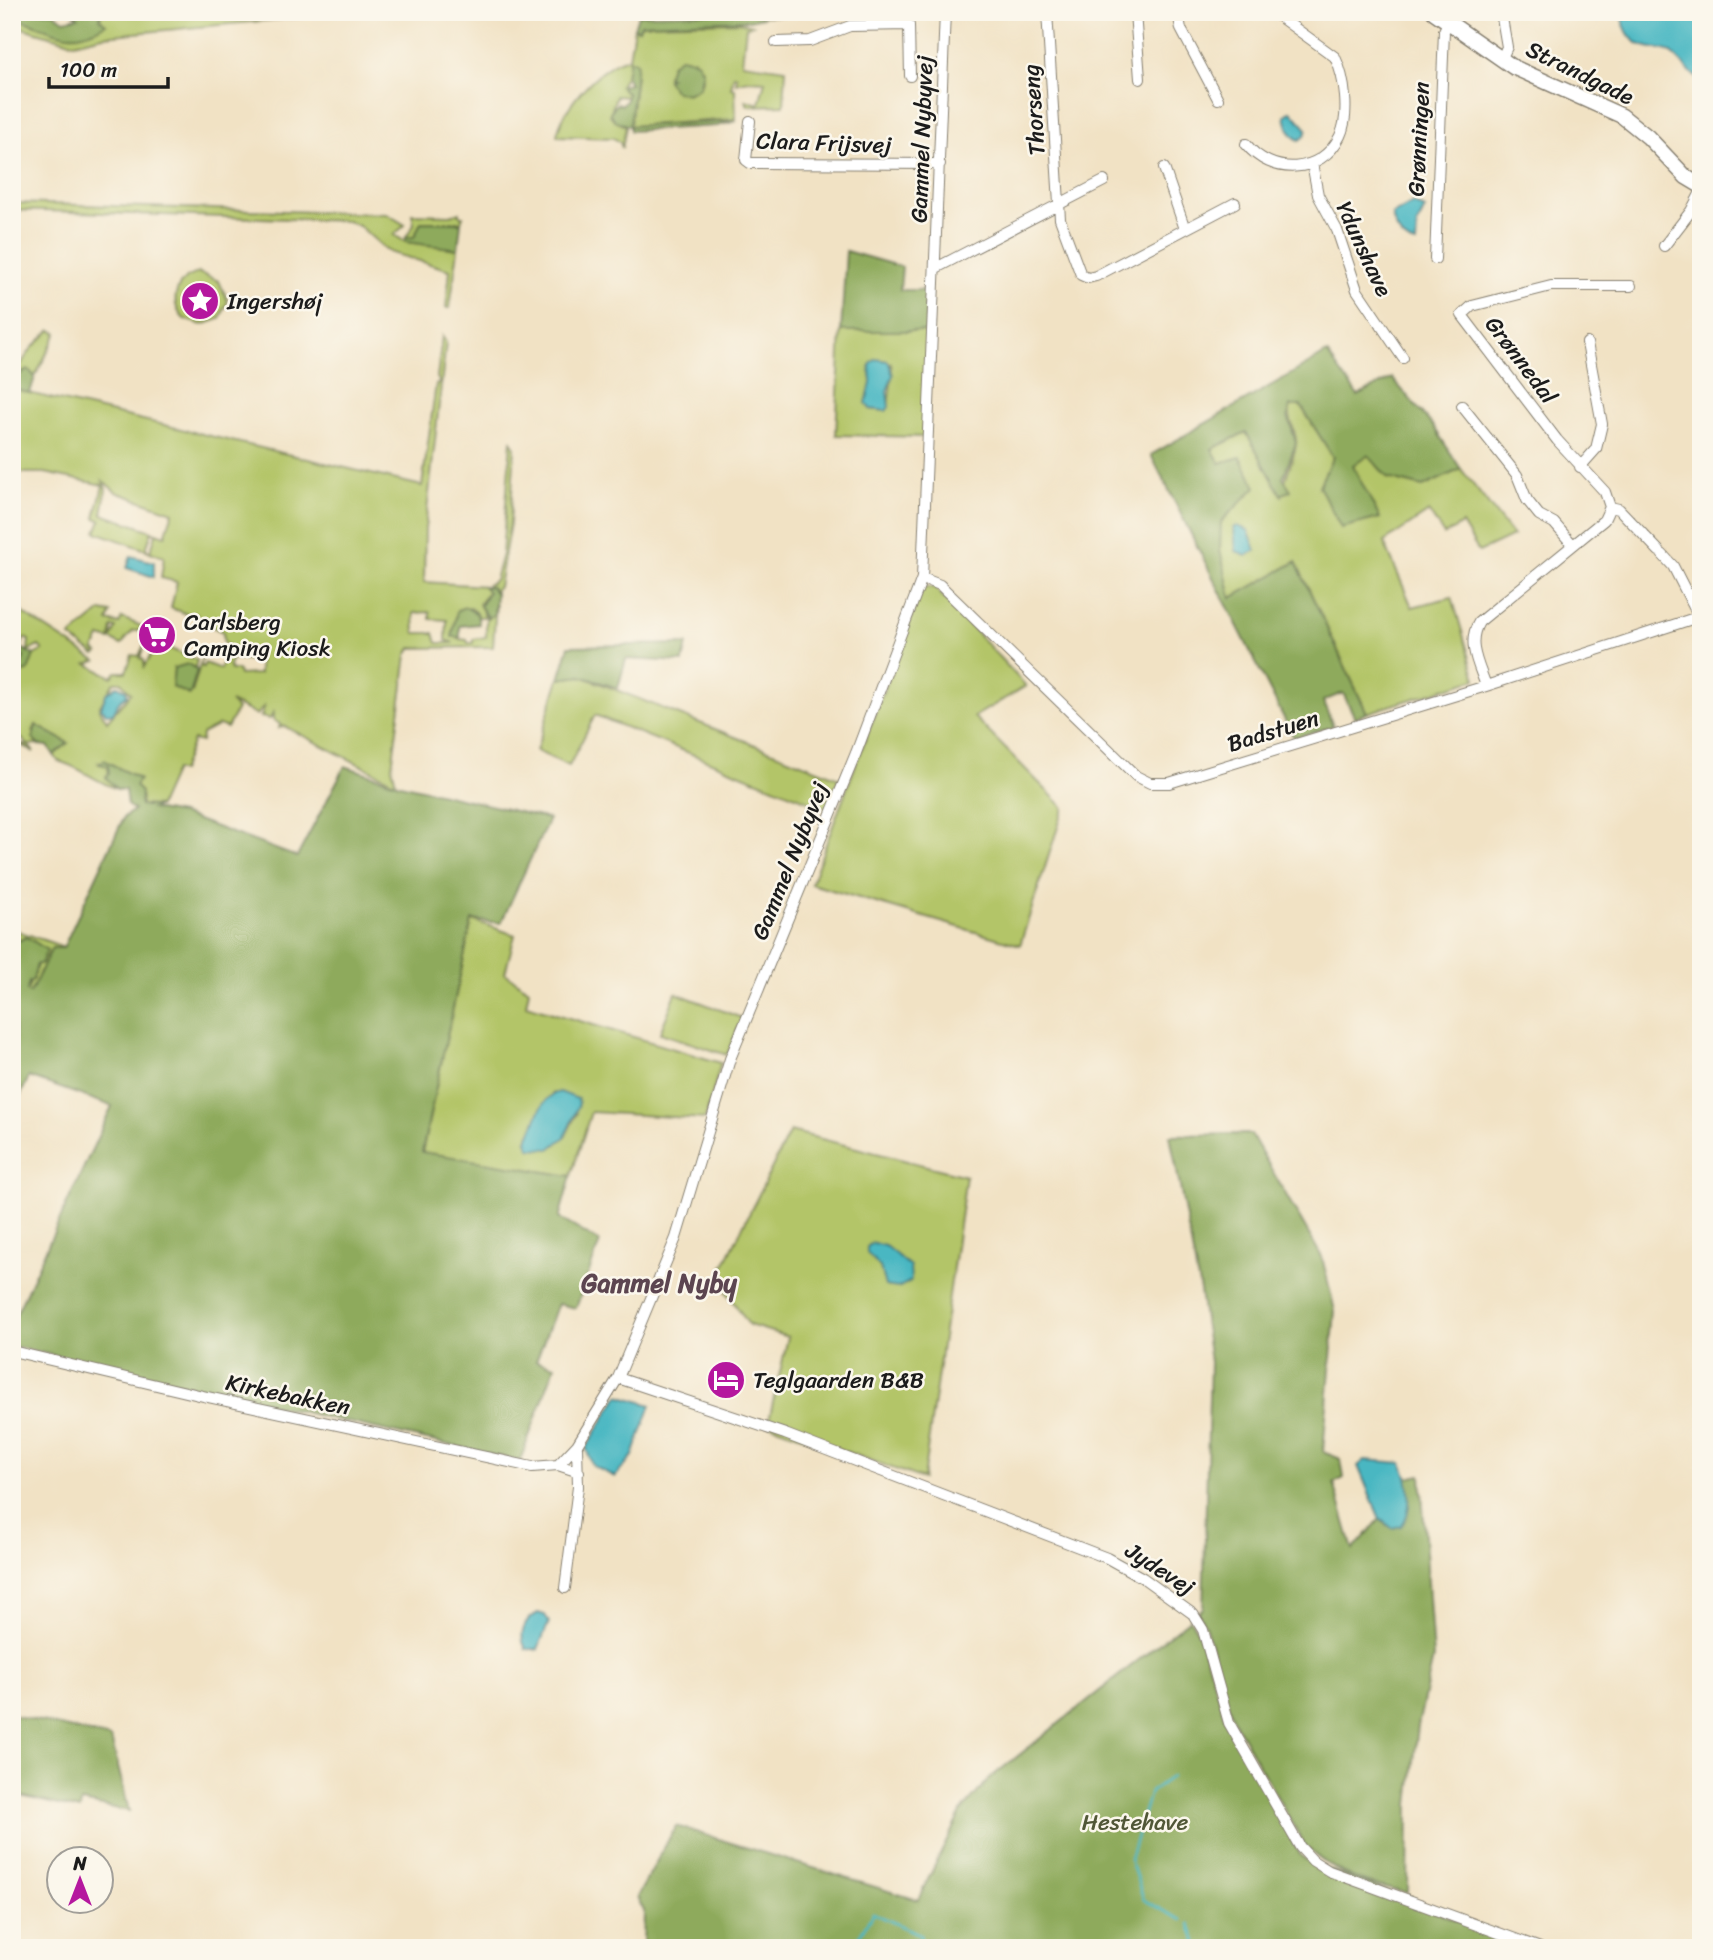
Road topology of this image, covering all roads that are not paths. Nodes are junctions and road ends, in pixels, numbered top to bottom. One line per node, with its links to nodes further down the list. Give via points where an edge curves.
1 (892, 12): 10 (street)
2 (945, 12): 19 (street, Gammel Nybyvej)
3 (1047, 12): 25 (street, Thorseng)
4 (1135, 12): 14 (street)
5 (1178, 12): 15 (street, via 1181,29)
6 (1273, 12): 18 (street, via 1335,57 1339,67 1343,129 1334,146)
7 (1434, 12): 9 (street, Strandgade)
8 (1501, 12): 12 (street, via 1507,44)
9 (1448, 22): 12 (street, Strandgade); 28 (street, Grønningen, via 1438,135)
10 (893, 25): 11 (street, via 850,26 810,41); 13 (street, via 909,25)
11 (776, 42)
12 (1501, 60): 22 (street, Strandgade, via 1622,116)
13 (910, 76)
14 (1140, 79)
15 (1218, 99)
16 (750, 121): 19 (street, Clara Frijsvej, via 746,160 750,163)
17 (1246, 144): 18 (street, via 1275,165)
18 (1311, 163): 33 (street, Ydunshave, via 1318,195 1337,230 1357,290)
19 (940, 164): 29 (street, Gammel Nybyvej)
20 (1164, 169): 26 (street)
21 (1104, 181): 25 (street)
22 (1701, 186)
23 (1701, 192): 27 (street)
24 (1236, 203): 26 (street)
25 (1059, 205): 26 (street, Thorseng, via 1076,268 1088,278); 29 (street)
26 (1185, 229)
27 (1664, 246)
28 (1435, 259)
29 (936, 268): 40 (street, Gammel Nybyvej)
30 (1632, 286): 36 (street, Grønnedal, via 1551,286 1472,306 1462,314)
31 (1405, 339): 33 (street)
32 (1587, 343): 36 (street, Grønnedal, via 1602,424 1596,450)
33 (1395, 346): 34 (street, Ydunshave)
34 (1403, 358)
35 (1462, 406): 38 (street, via 1517,475 1527,500)
36 (1580, 467): 37 (street, Grønnedal, via 1605,492)
37 (1610, 507): 38 (street, via 1604,520); 39 (street, Grønnedal, via 1619,509)
38 (1573, 545): 42 (street, via 1479,622 1472,633)
39 (1661, 553): 41 (street, Badstuen)
40 (922, 578): 42 (street, Badstuen, via 940,586 1136,776 1150,783 1169,783); 44 (street, Gammel Nybyvej, via 730,1059 676,1238)
41 (1700, 617): 42 (street, Badstuen)
42 (1486, 686)
43 (12, 1351): 46 (street, Kirkebakken, via 494,1459)
44 (618, 1378): 45 (street, Gammel Nybyvej); 49 (street, Jydevej, via 811,1444 1107,1558 1143,1578 1194,1614 1203,1630 1229,1723 1283,1820 1313,1861 1329,1871)
45 (577, 1445): 46 (street, Gammel Nybyvej); 47 (street)
46 (558, 1465): 47 (street)
47 (579, 1472): 48 (street)
48 (565, 1588)
49 (1540, 1948)

